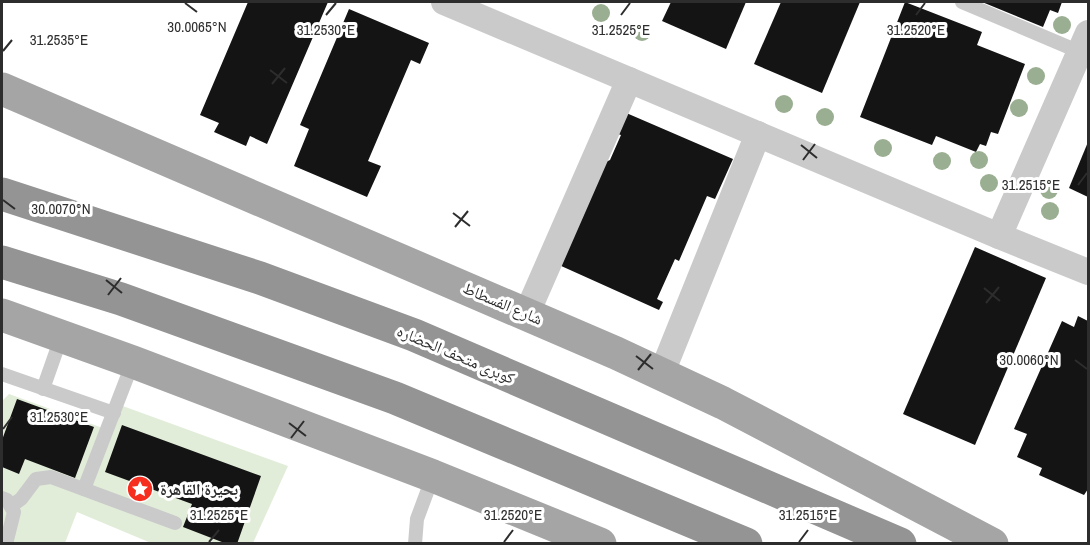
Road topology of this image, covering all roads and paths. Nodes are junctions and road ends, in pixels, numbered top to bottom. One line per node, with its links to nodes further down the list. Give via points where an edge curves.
1 (444, 2): 4 (street)
2 (962, 2): 3 (lane)
3 (1084, 43): 8 (street)
4 (629, 80): 6 (street); 11 (street)
5 (2, 89): 11 (main road, شارع الفسطاط)
6 (758, 135): 8 (street); 16 (street)
7 (2, 194): 27 (highway, كوبرى متحف الحضاره, via 260,278 414,335)
8 (999, 236): 10 (street)
9 (2, 262): 26 (highway, via 132,303 384,394)
10 (1089, 272)
11 (527, 313): 16 (main road, شارع الفسطاط)
12 (2, 315): 13 (main road)
13 (62, 336): 14 (main road); 17 (lane)
14 (133, 362): 18 (lane); 19 (main road)
15 (2, 374): 17 (lane)
16 (662, 375): 28 (main road, شارع الفسطاط)
17 (43, 389): 18 (lane)
18 (114, 412): 20 (lane)
19 (434, 476): 24 (lane, via 417,519); 25 (main road)
20 (84, 489): 21 (lane, via 44,476 31,483 21,499); 22 (lane)
21 (6, 502): 23 (lane, via 14,520)
22 (175, 523)
23 (6, 543)
24 (415, 543)
25 (600, 543)
26 (746, 543)
27 (900, 543)
28 (992, 543)

